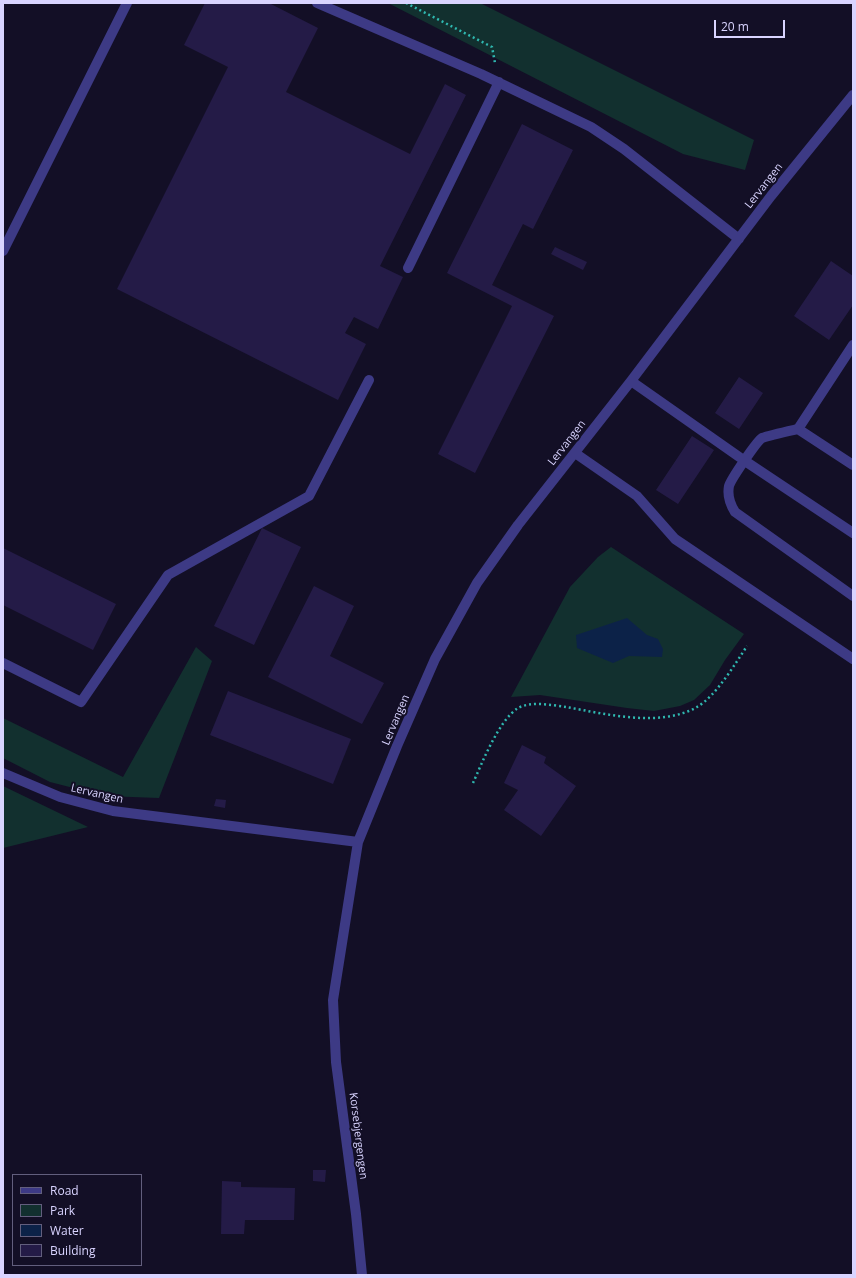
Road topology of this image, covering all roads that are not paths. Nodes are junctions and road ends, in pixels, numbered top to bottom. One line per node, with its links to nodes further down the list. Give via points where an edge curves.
1 (127, 3): 6 (street)
2 (317, 3): 3 (street)
3 (499, 82): 5 (street, via 591,127 624,149); 7 (street)
4 (853, 95): 5 (street, Lervangen)
5 (739, 239): 10 (street, Lervangen)
6 (3, 251)
7 (408, 268)
8 (853, 345): 11 (street)
9 (369, 380): 18 (street, via 309,496 168,575 81,702)
10 (631, 381): 12 (street, Lervangen); 13 (street)
11 (798, 429): 13 (street, via 762,439); 14 (street)
12 (575, 453): 17 (street, via 637,496 675,539); 20 (street, Lervangen, via 518,525 477,583 435,659)
13 (745, 461): 15 (street); 16 (street, via 730,486 728,496 735,512)
14 (853, 466)
15 (853, 533)
16 (853, 596)
17 (853, 659)
18 (3, 663)
19 (3, 773): 20 (street, Lervangen, via 60,797 114,811)
20 (358, 842): 21 (street, Lervangen)
21 (333, 1000): 22 (street, Korsebjergengen, via 336,1062)
22 (362, 1275)

